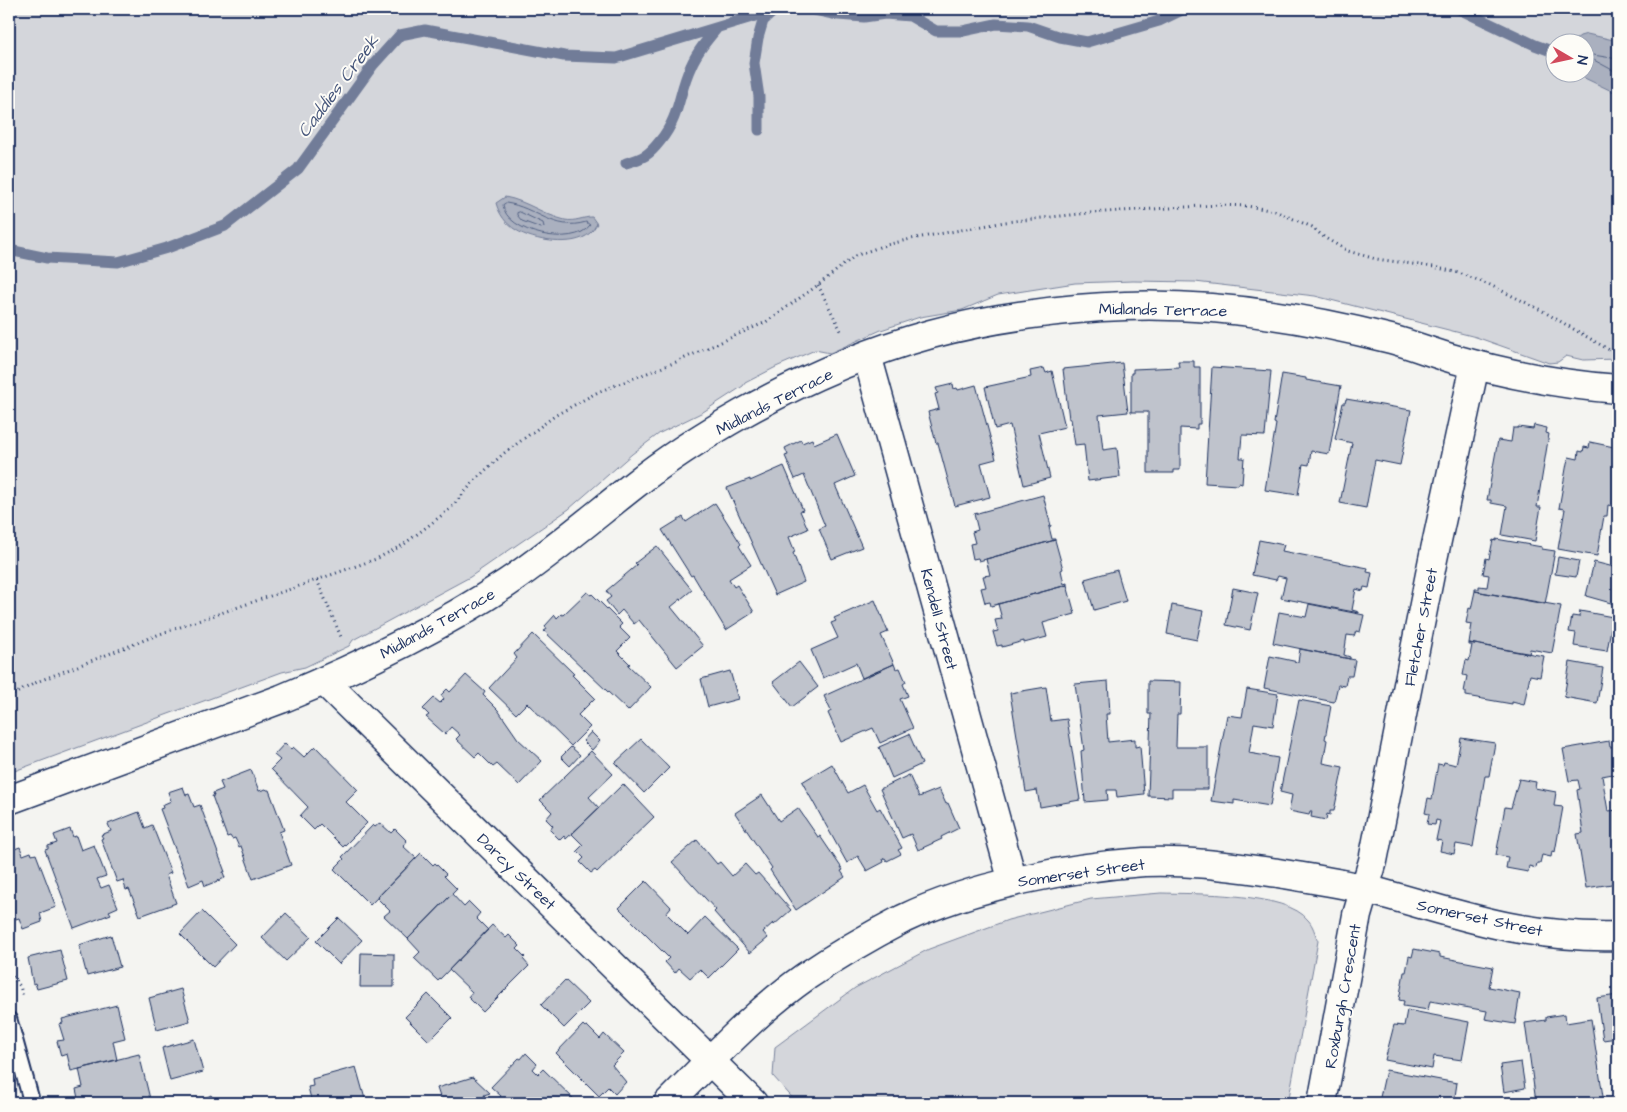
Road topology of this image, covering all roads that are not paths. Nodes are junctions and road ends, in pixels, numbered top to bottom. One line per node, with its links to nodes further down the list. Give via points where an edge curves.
1 (867, 355): 2 (street, Midlands Terrace, via 932,334 999,320 1064,310 1126,306 1241,311 1293,318 1394,340); 4 (street, Midlands Terrace, via 743,413 637,482 509,582 455,616); 6 (street, Kendell Street)
2 (1474, 365): 3 (street, Midlands Terrace); 7 (street, Fletcher Street)
3 (1618, 389)
4 (324, 681): 5 (street, Midlands Terrace); 10 (street, Darcy Street)
5 (9, 800)
6 (1013, 882): 7 (street, Somerset Street, via 1086,868 1146,862 1235,867); 10 (street, Somerset Street, via 949,901 906,918 861,942 805,978 752,1019)
7 (1366, 889): 8 (street, Somerset Street, via 1515,928 1584,937); 14 (street, Roxburgh Crescent, via 1357,915)
8 (1618, 936)
9 (9, 1020): 11 (lane)
10 (710, 1060): 12 (street, Somerset Street); 13 (street, Darcy Street)
11 (32, 1103)
12 (668, 1103)
13 (752, 1103)
14 (1322, 1103)

